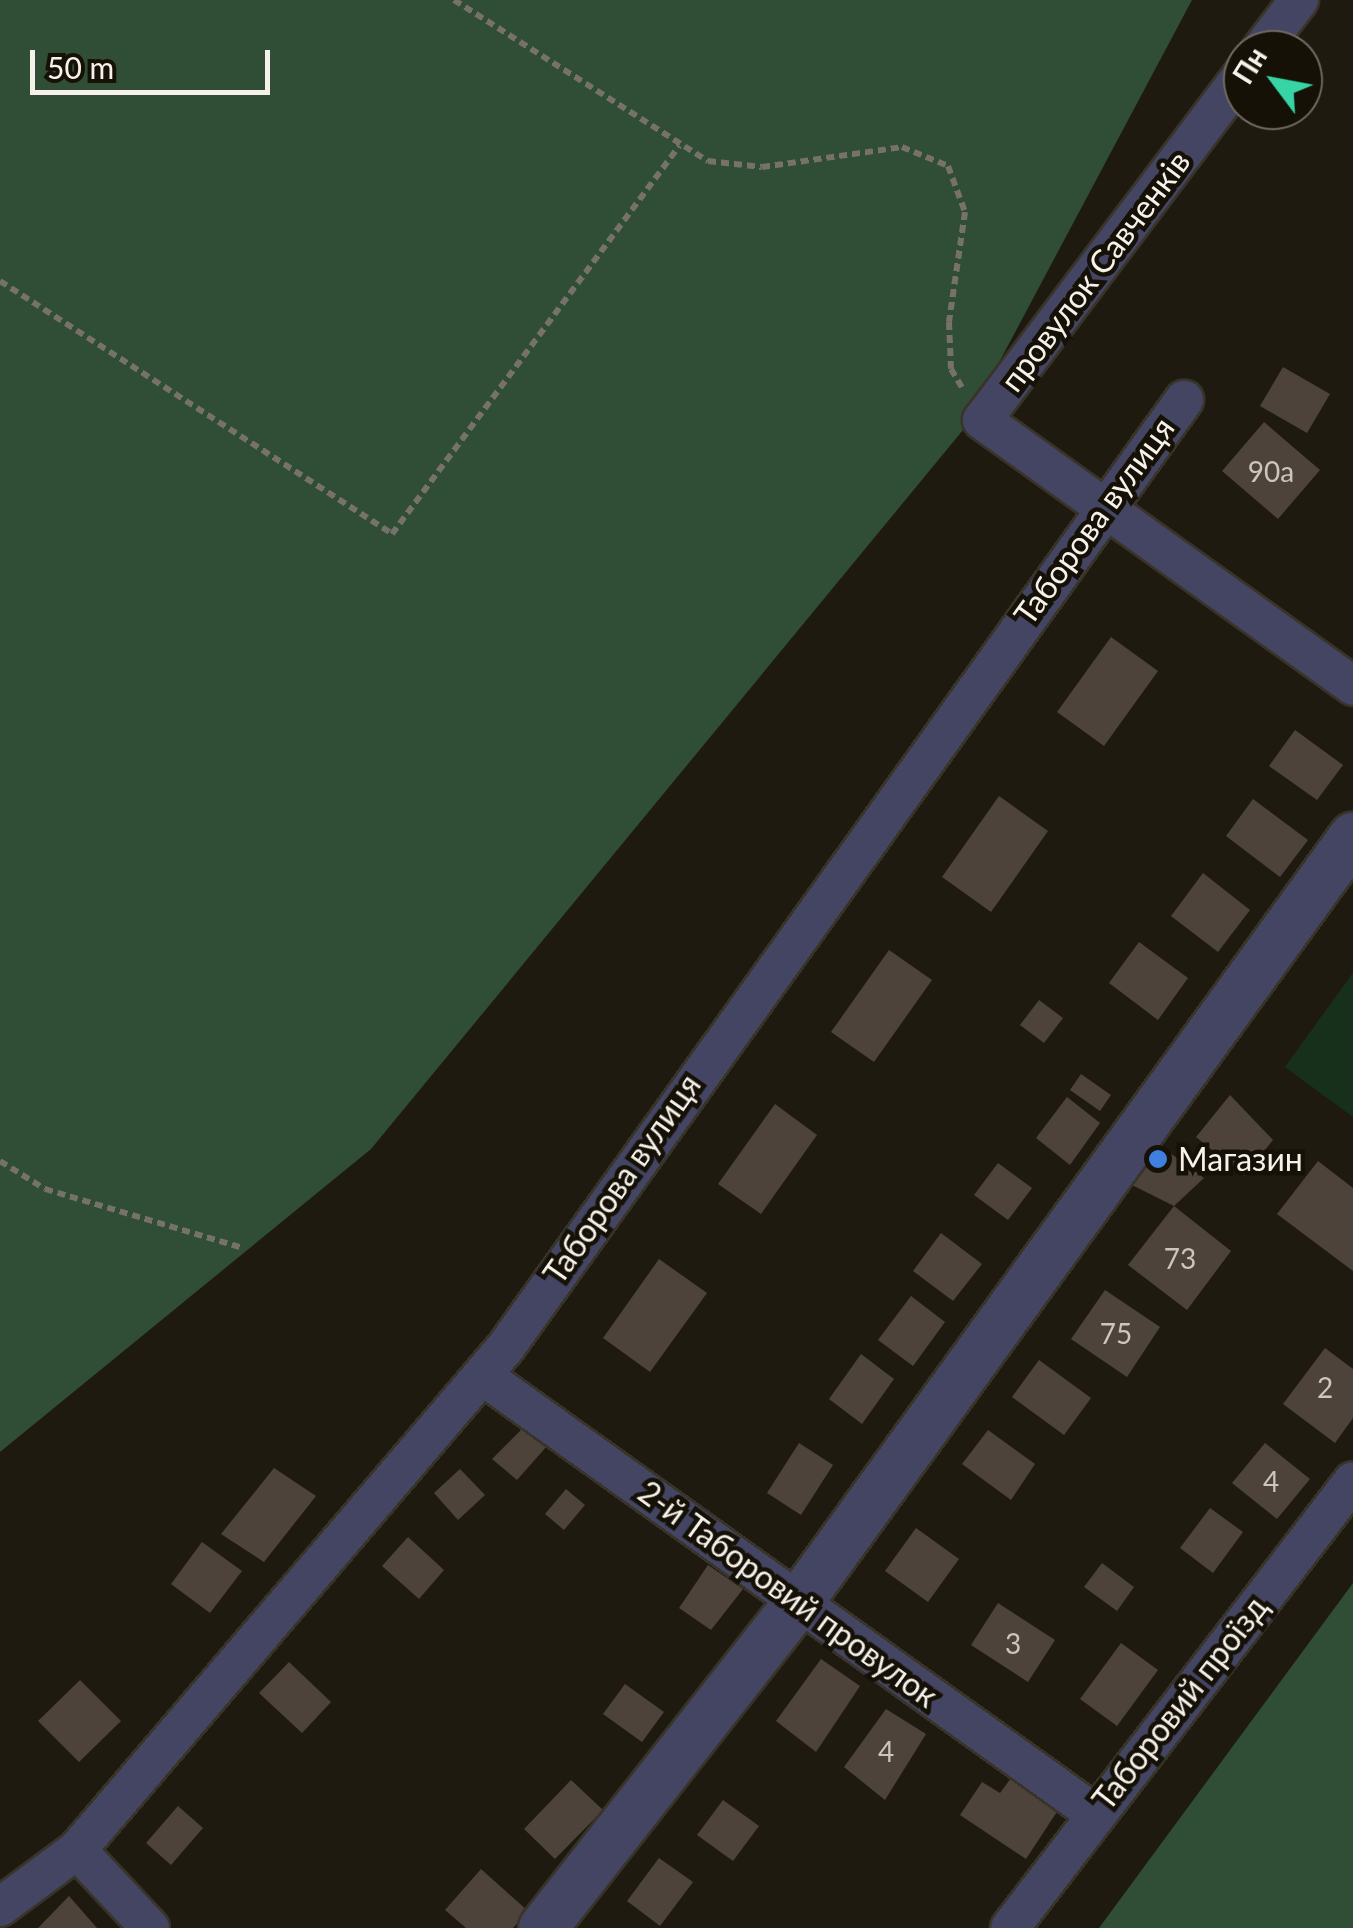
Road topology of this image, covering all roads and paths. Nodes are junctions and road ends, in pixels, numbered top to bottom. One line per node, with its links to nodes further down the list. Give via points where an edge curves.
1 (454, 0): 5 (path)
2 (1298, 0): 3 (street)
3 (1276, 30)
4 (1223, 101): 8 (street, провулок Савченків)
5 (679, 146): 6 (path, via 392,534); 8 (path, via 708,161 762,166 902,148 948,166 965,212 948,322 952,369)
6 (0, 281)
7 (1184, 400): 9 (street, Таборова вулиця)
8 (982, 420): 9 (street)
9 (1103, 506): 10 (street); 14 (street, Таборова вулиця)
10 (1353, 686)
11 (1353, 837): 16 (street)
12 (0, 1161): 13 (path, via 44,1189)
13 (243, 1248)
14 (483, 1376): 16 (street, 2-й Таборовий провулок); 18 (street, Таборова вулиця)
15 (1353, 1482): 17 (street, Таборовий проїзд)
16 (799, 1602): 17 (street, 2-й Таборовий провулок); 21 (street)
17 (1094, 1813): 22 (street, Таборовий проїзд)
18 (77, 1850): 19 (street, Таборова вулиця); 20 (street)
19 (0, 1907)
20 (150, 1928)
21 (543, 1928)
22 (1010, 1928)

